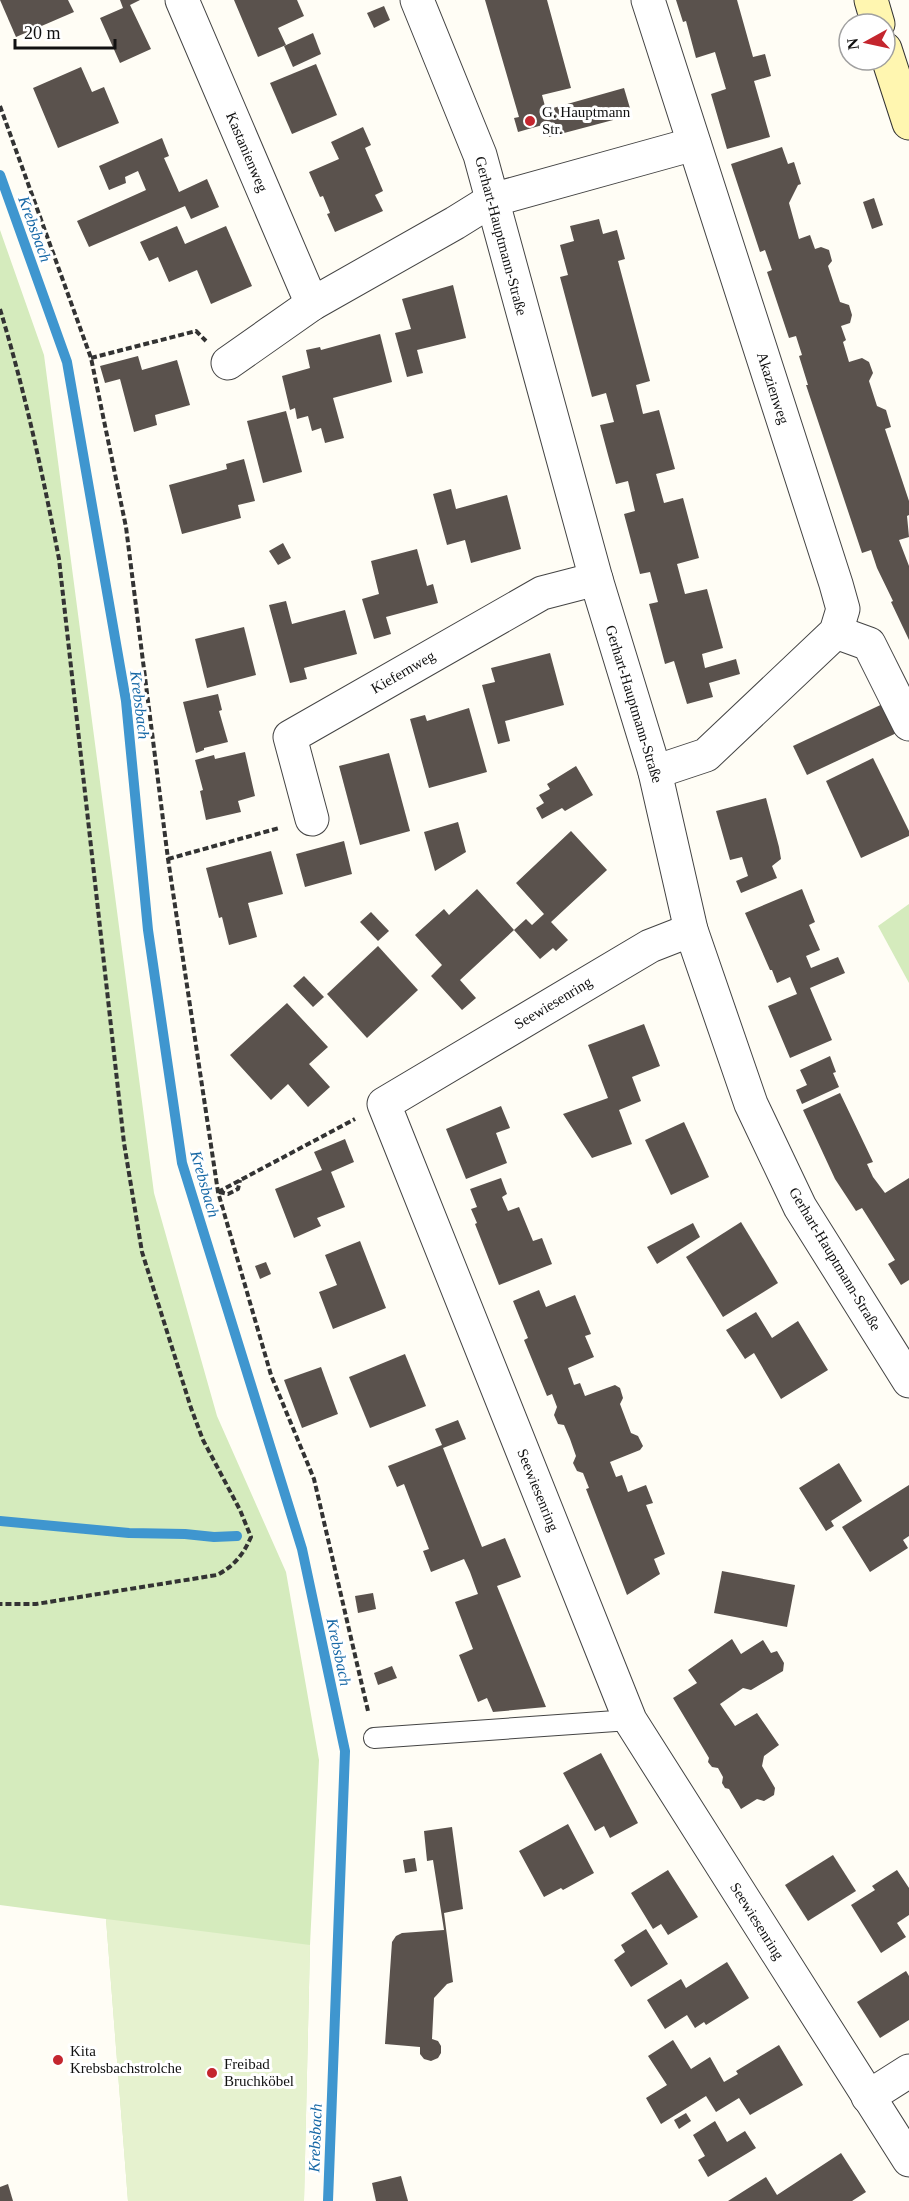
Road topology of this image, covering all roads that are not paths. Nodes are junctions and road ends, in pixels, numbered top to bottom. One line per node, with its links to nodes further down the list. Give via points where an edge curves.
1 (182, 0): 8 (street, Kastanienweg)
2 (417, 0): 7 (street, Gerhart-Hauptmann-Straße, via 480,155)
3 (648, 0): 6 (street, Akazienweg)
4 (892, 72): 5 (main road)
5 (909, 123)
6 (694, 144): 7 (street); 11 (street, Akazienweg, via 836,584 843,609)
7 (492, 200): 8 (street); 10 (street, Gerhart-Hauptmann-Straße)
8 (312, 304): 9 (street)
9 (228, 363)
10 (596, 579): 13 (street, Gerhart-Hauptmann-Straße); 14 (street, Kiefernweg, via 542,593 290,737)
11 (836, 632): 12 (street, via 869,644); 13 (street, via 706,755)
12 (909, 724)
13 (655, 772): 15 (street, Gerhart-Hauptmann-Straße)
14 (312, 819)
15 (691, 930): 16 (street, Gerhart-Hauptmann-Straße, via 751,1104 800,1207); 17 (street, Seewiesenring, via 650,945 384,1104)
16 (909, 1382)
17 (630, 1720): 18 (lane); 20 (street, Seewiesenring)
18 (374, 1738)
19 (909, 2071): 20 (street)
20 (868, 2097): 21 (street, Seewiesenring)
21 (909, 2160)

